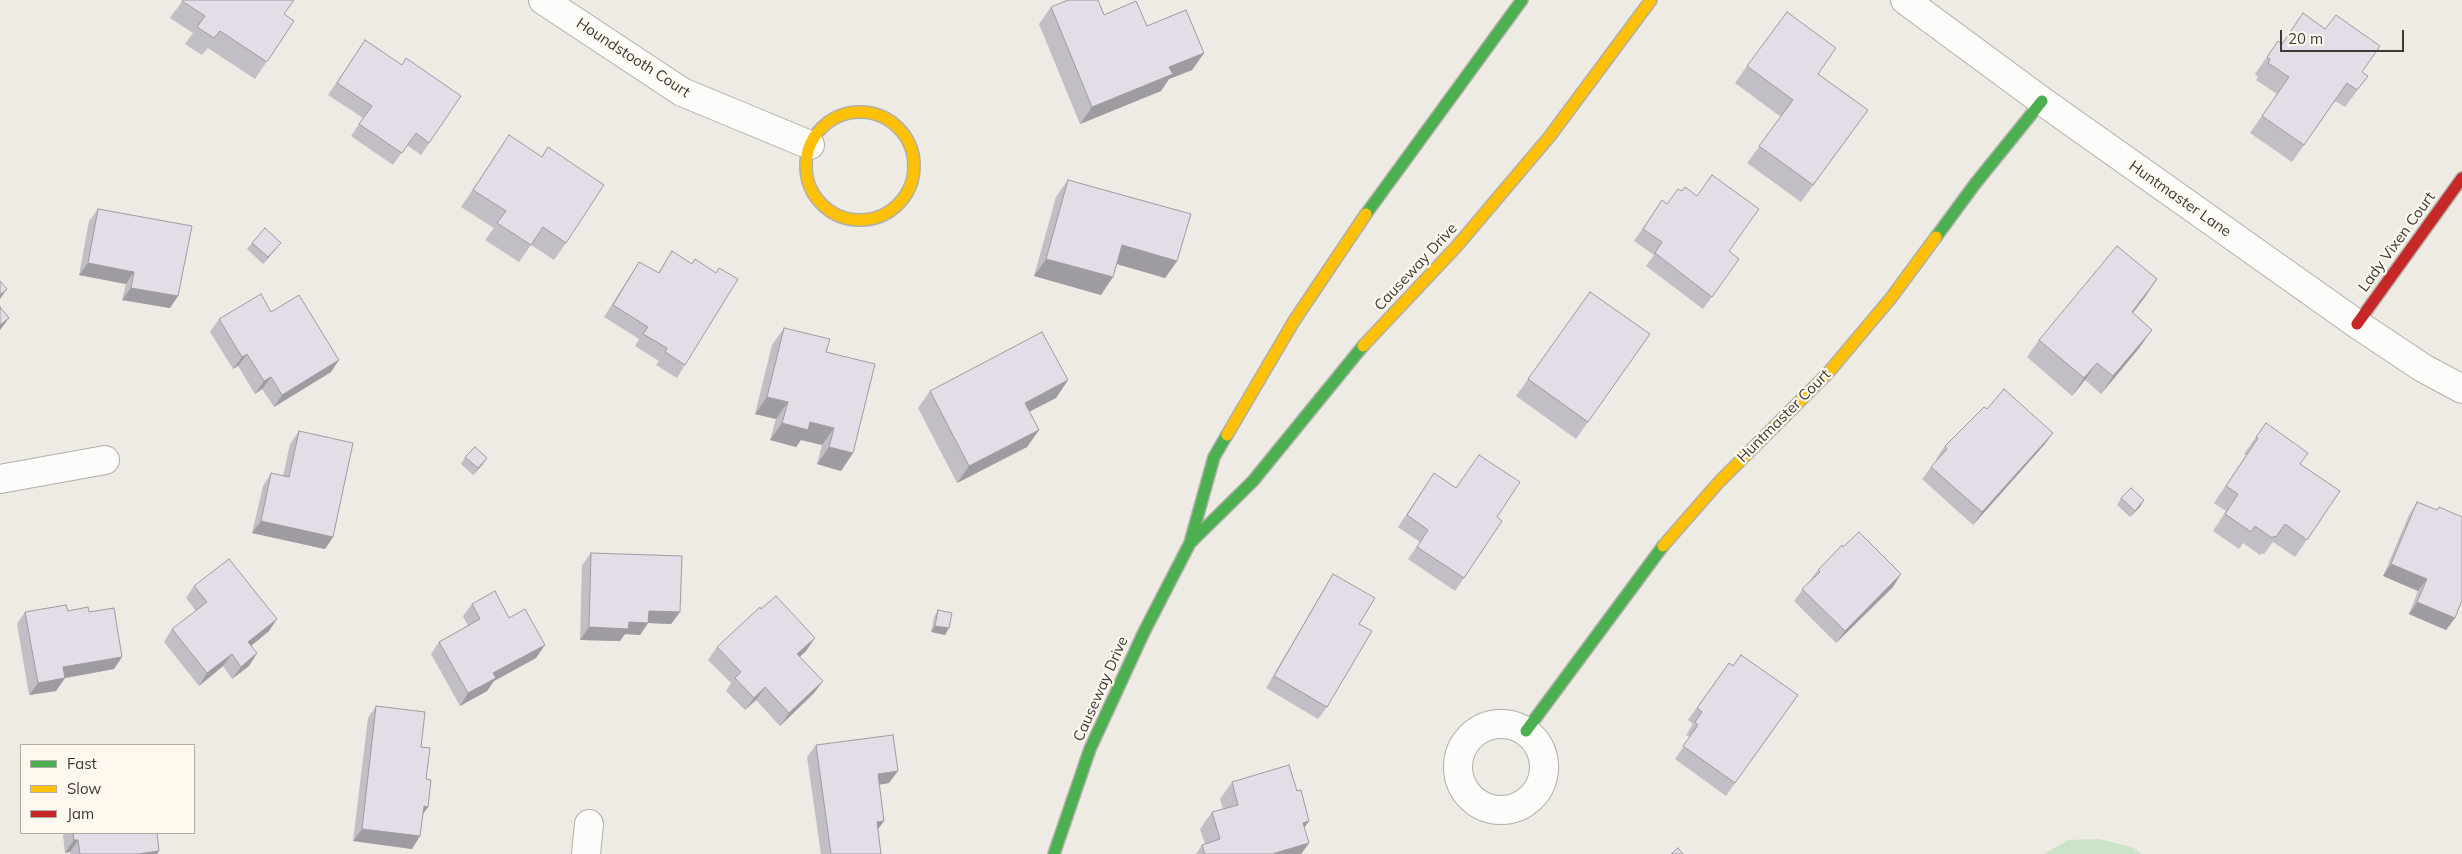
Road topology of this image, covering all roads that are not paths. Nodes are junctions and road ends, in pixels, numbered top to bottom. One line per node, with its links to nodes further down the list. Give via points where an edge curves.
1 (543, 0): 6 (street, Houndstooth Court, via 682,92)
2 (1522, 0): 12 (street, Causeway Drive, via 1346,241 1294,321 1214,457)
3 (1651, 0): 12 (street, Causeway Drive, via 1526,166 1457,246 1350,360 1253,481)
4 (1905, 0): 5 (street, Huntmaster Lane)
5 (2042, 101): 8 (street, Huntmaster Lane); 13 (street, Huntmaster Court, via 1975,184 1891,298 1828,373 1719,482 1664,545)
6 (810, 145): 6 (street, via 805,164 807,182 816,199 830,212 848,219 866,220 884,214 900,203 910,187 914,169 912,150 903,133 889,120 871,113 853,112 835,118 819,130)
7 (2462, 178): 8 (street, Lady Vixen Court)
8 (2357, 324): 9 (street, Huntmaster Lane, via 2423,368)
9 (2462, 389)
10 (105, 460): 11 (street)
11 (0, 479)
12 (1190, 543): 16 (street, Causeway Drive, via 1144,632 1090,749)
13 (1526, 731)
14 (589, 824): 15 (street)
15 (586, 854)
16 (1054, 854)

